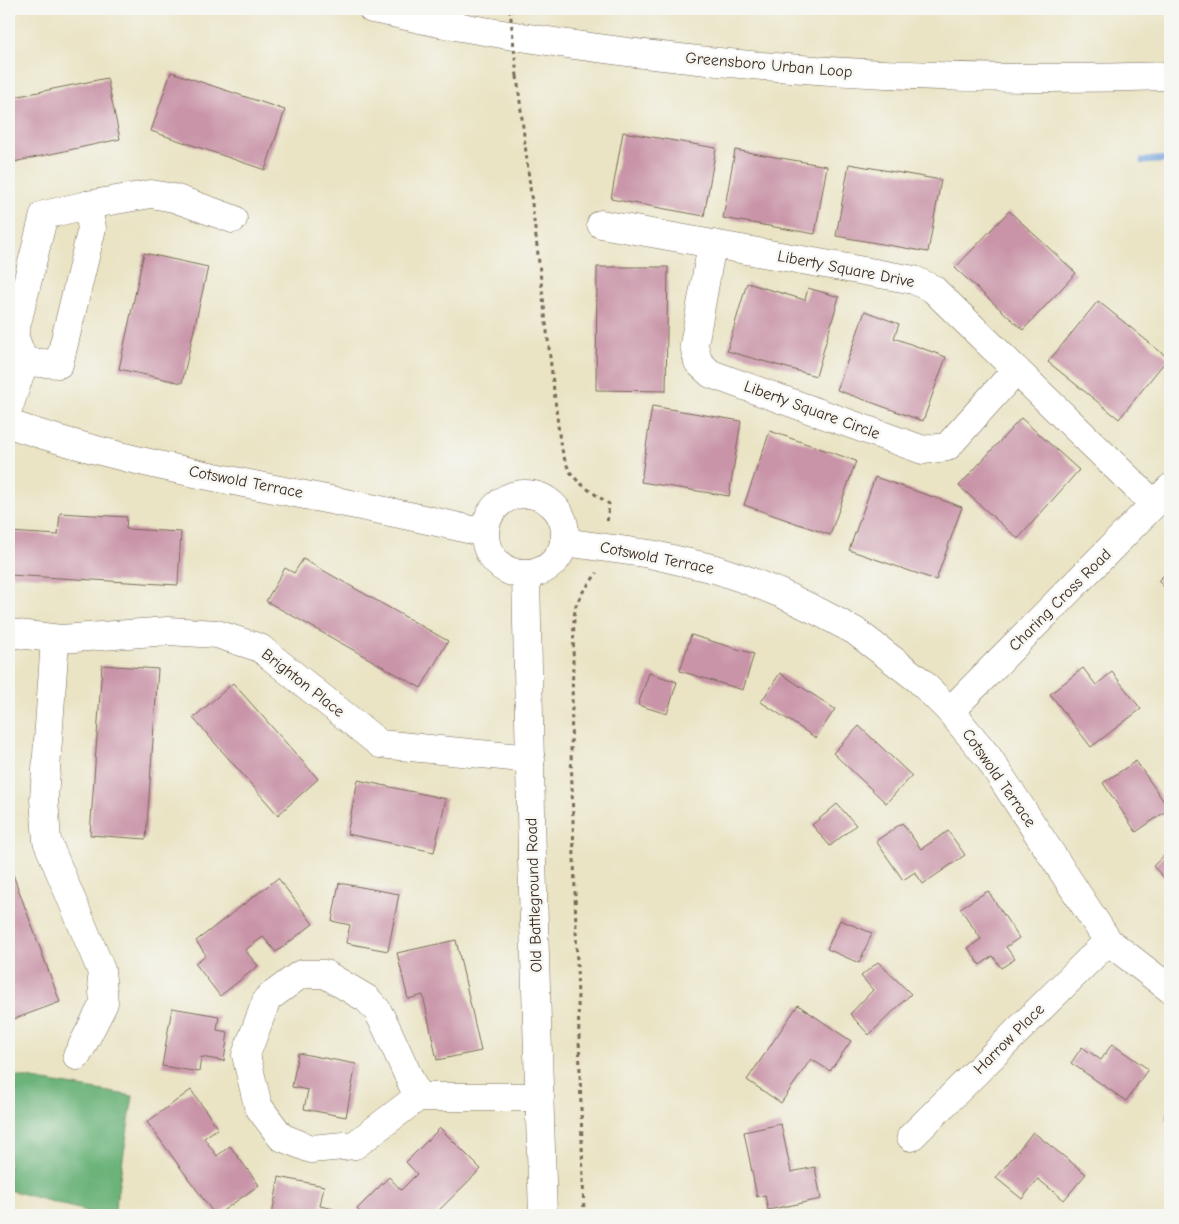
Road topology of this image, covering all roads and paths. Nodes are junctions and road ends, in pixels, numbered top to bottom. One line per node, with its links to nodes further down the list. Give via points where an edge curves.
1 (372, 9): 3 (main road, Greensboro Urban Loop, via 565,43 785,68 1007,79)
2 (510, 9): 15 (path, bridge, via 560,442 566,463 576,480 609,504)
3 (1170, 76)
4 (87, 205): 5 (main road, via 151,194 174,198); 8 (main road, via 44,215 14,336); 8 (main road, via 92,228 58,364)
5 (233, 219)
6 (601, 224): 7 (main road, Liberty Square Drive)
7 (712, 244): 9 (main road, Liberty Square Drive, via 914,280 933,288); 9 (main road, Liberty Square Circle, via 694,344 698,362 711,374 923,450 947,447)
8 (24, 362): 10 (main road)
9 (1016, 370): 12 (main road, Liberty Square Drive)
10 (9, 407)
11 (9, 424): 13 (main road, Cotswold Terrace, via 50,438 154,464)
12 (1162, 496): 19 (main road, Charing Cross Road)
13 (484, 533): 14 (main road, via 487,520 504,500 516,495 529,495 553,505 565,528); 16 (main road, via 492,558 501,567)
14 (564, 542): 15 (main road, Cotswold Terrace); 16 (main road, via 551,565)
15 (604, 547): 19 (main road, Cotswold Terrace, via 715,569 803,603 855,631 919,680); 28 (path, via 603,566 582,593 574,617 571,750)
16 (526, 575): 20 (main road, Old Battleground Road)
17 (9, 633): 18 (main road, Brighton Place)
18 (55, 639): 20 (main road, Brighton Place, via 168,631 218,634 260,648 380,744); 23 (main road, via 44,799 47,841 101,970 104,1003)
19 (950, 712): 21 (main road, Cotswold Terrace, via 988,757)
20 (531, 759): 24 (main road, Old Battleground Road)
21 (1108, 941): 22 (main road, Cotswold Terrace); 26 (main road, Harrow Place)
22 (1170, 990)
23 (77, 1056)
24 (540, 1096): 25 (main road); 27 (main road, Old Battleground Road)
25 (418, 1097): 25 (main road, via 386,1027 367,998 326,974 301,974 267,998 246,1055 258,1106 281,1137 311,1149 355,1145)
26 (911, 1137)
27 (543, 1215)
28 (584, 1215)

